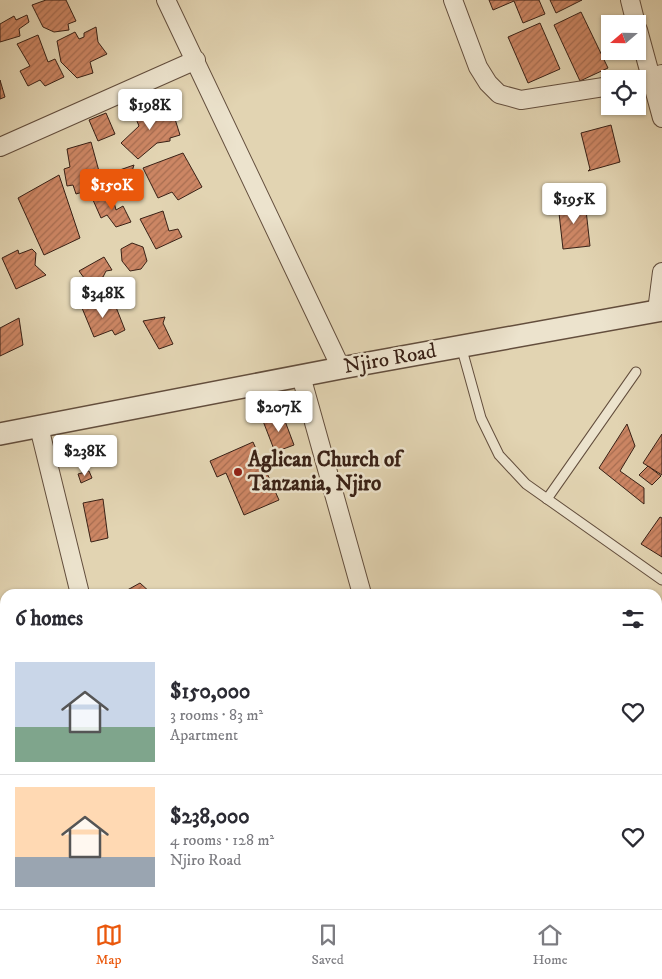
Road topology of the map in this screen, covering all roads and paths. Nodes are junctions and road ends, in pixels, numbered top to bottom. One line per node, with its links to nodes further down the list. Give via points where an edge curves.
1 (166, 0): 5 (street)
2 (453, 0): 8 (street, via 478,67 499,94 521,100)
3 (630, 0): 4 (street)
4 (634, 15)
5 (196, 60): 10 (street); 14 (street)
6 (646, 60): 7 (street)
7 (650, 78): 9 (street)
8 (601, 87)
9 (662, 118)
10 (0, 148)
11 (662, 272): 12 (street)
12 (660, 311): 13 (street, Njiro Road)
13 (462, 346): 14 (street, Njiro Road); 19 (lane, via 481,418 499,455 526,484)
14 (341, 368): 16 (street, Njiro Road)
15 (636, 372): 19 (lane)
16 (301, 376): 17 (street, Njiro Road); 22 (street)
17 (39, 427): 18 (street, Njiro Road); 21 (street)
18 (0, 434)
19 (547, 499): 20 (lane)
20 (662, 580)
21 (79, 589)
22 (361, 589)

